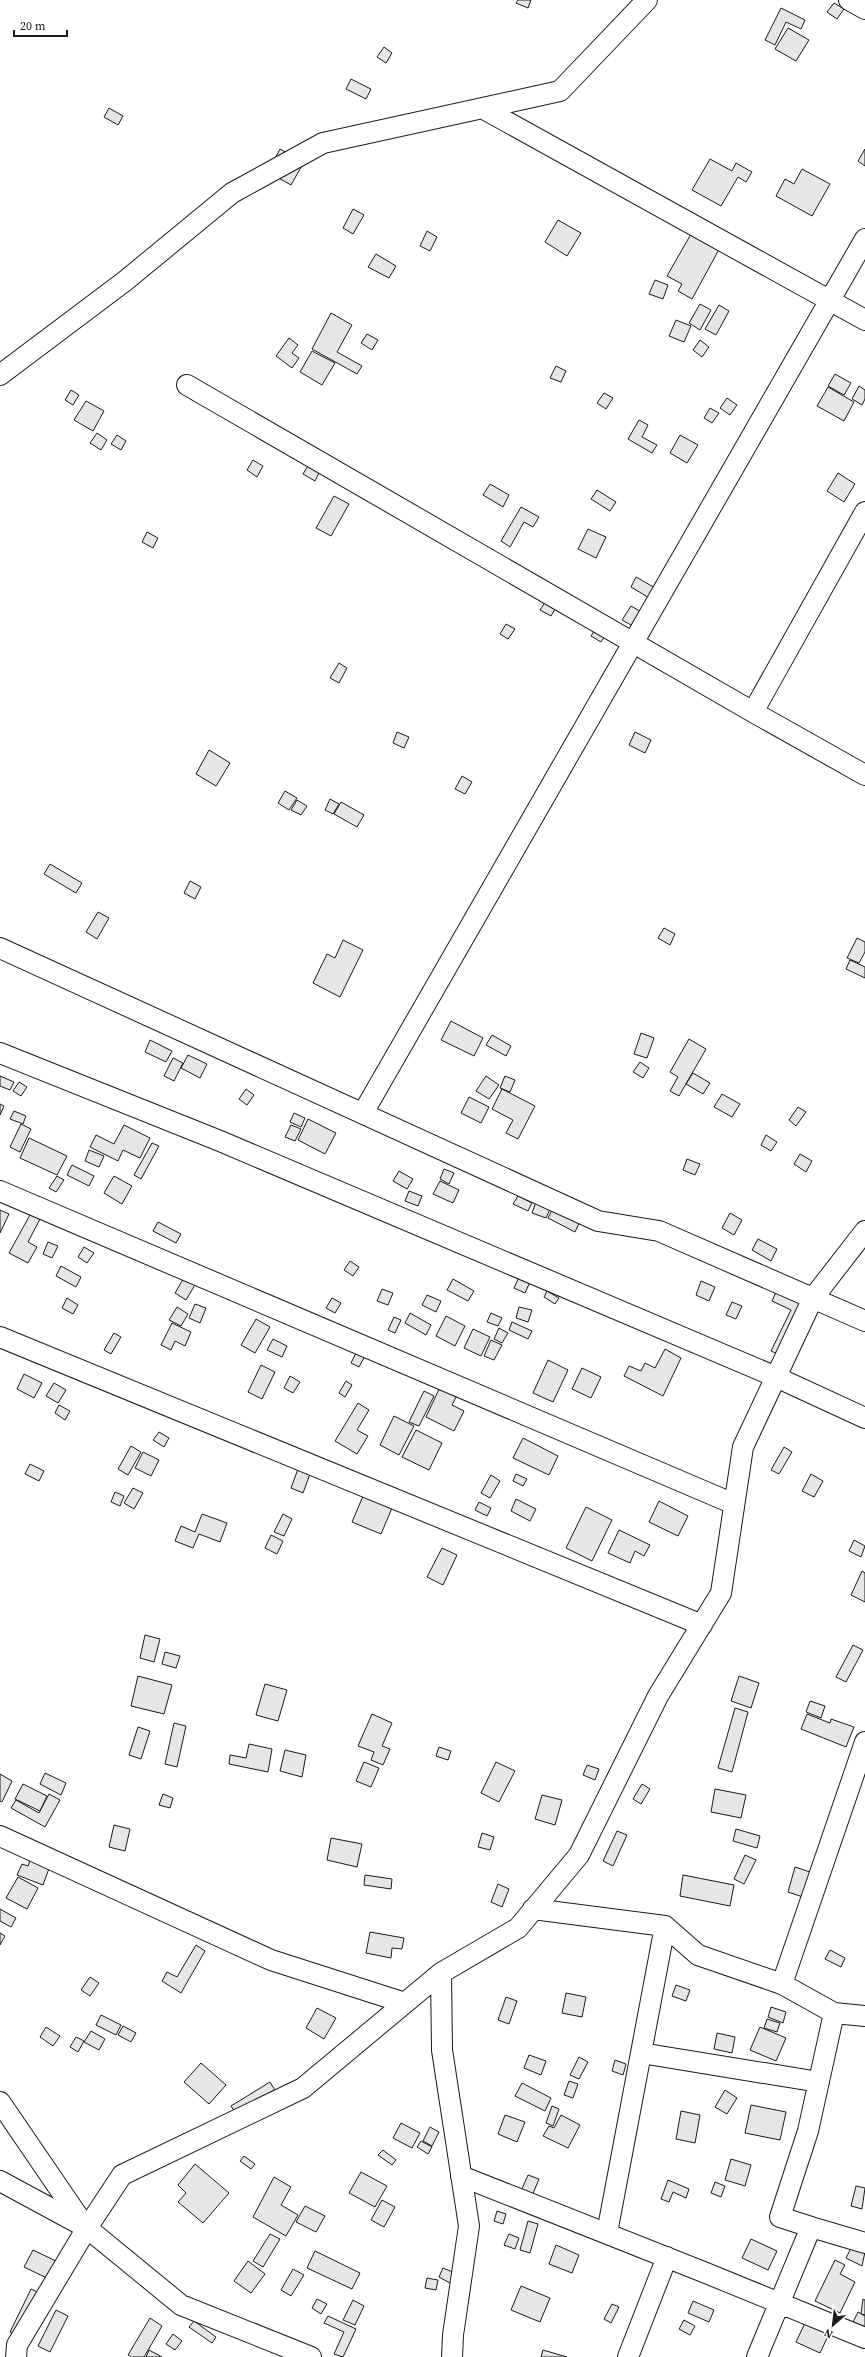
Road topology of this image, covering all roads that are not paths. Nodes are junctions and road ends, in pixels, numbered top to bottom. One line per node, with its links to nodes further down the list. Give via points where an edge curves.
1 (647, 0): 4 (street, via 560,91)
2 (849, 0): 3 (street)
3 (865, 9)
4 (482, 108): 6 (street); 8 (street, via 323,143 232,193 125,281)
5 (865, 239): 6 (street)
6 (830, 301): 7 (street); 11 (street)
7 (865, 320)
8 (0, 375)
9 (187, 385): 11 (street)
10 (865, 512): 12 (street)
11 (633, 643): 12 (street); 16 (street)
12 (752, 712): 13 (street)
13 (865, 775)
14 (0, 948): 16 (street)
15 (0, 1053): 22 (street, via 220,1141)
16 (363, 1113): 19 (street, via 598,1221 659,1231)
17 (0, 1191): 24 (street)
18 (865, 1231): 19 (street)
19 (813, 1298): 20 (street); 22 (street)
20 (865, 1321)
21 (0, 1337): 25 (street)
22 (776, 1377): 23 (street); 24 (street, via 743,1448)
23 (865, 1418)
24 (734, 1504): 25 (street, via 721,1593)
25 (702, 1625): 28 (street, via 658,1696 578,1855)
26 (865, 1742): 31 (street)
27 (0, 1836): 32 (street, via 271,1960)
28 (533, 1909): 29 (street); 30 (street, via 518,1928)
29 (665, 1926): 31 (street, via 698,1955); 35 (street)
30 (440, 1973): 32 (street); 38 (street, via 442,2050)
31 (782, 1984): 33 (street)
32 (405, 2003): 41 (street, via 303,2088 122,2175)
33 (834, 2012): 34 (street); 36 (street)
34 (865, 2016)
35 (641, 2053): 36 (street); 42 (street)
36 (819, 2082): 40 (street, via 808,2131 780,2217)
37 (0, 2102): 41 (street)
38 (461, 2176): 42 (street); 49 (street, via 468,2226)
39 (0, 2181): 41 (street)
40 (811, 2227): 43 (street); 45 (street)
41 (87, 2228): 47 (street, via 181,2305); 48 (street, via 17,2345)
42 (606, 2233): 44 (street)
43 (865, 2243)
44 (667, 2257): 45 (street); 50 (street)
45 (780, 2303): 46 (street); 51 (street)
46 (865, 2338)
47 (302, 2356)
48 (16, 2357)
49 (452, 2357)
50 (628, 2357)
51 (757, 2357)

